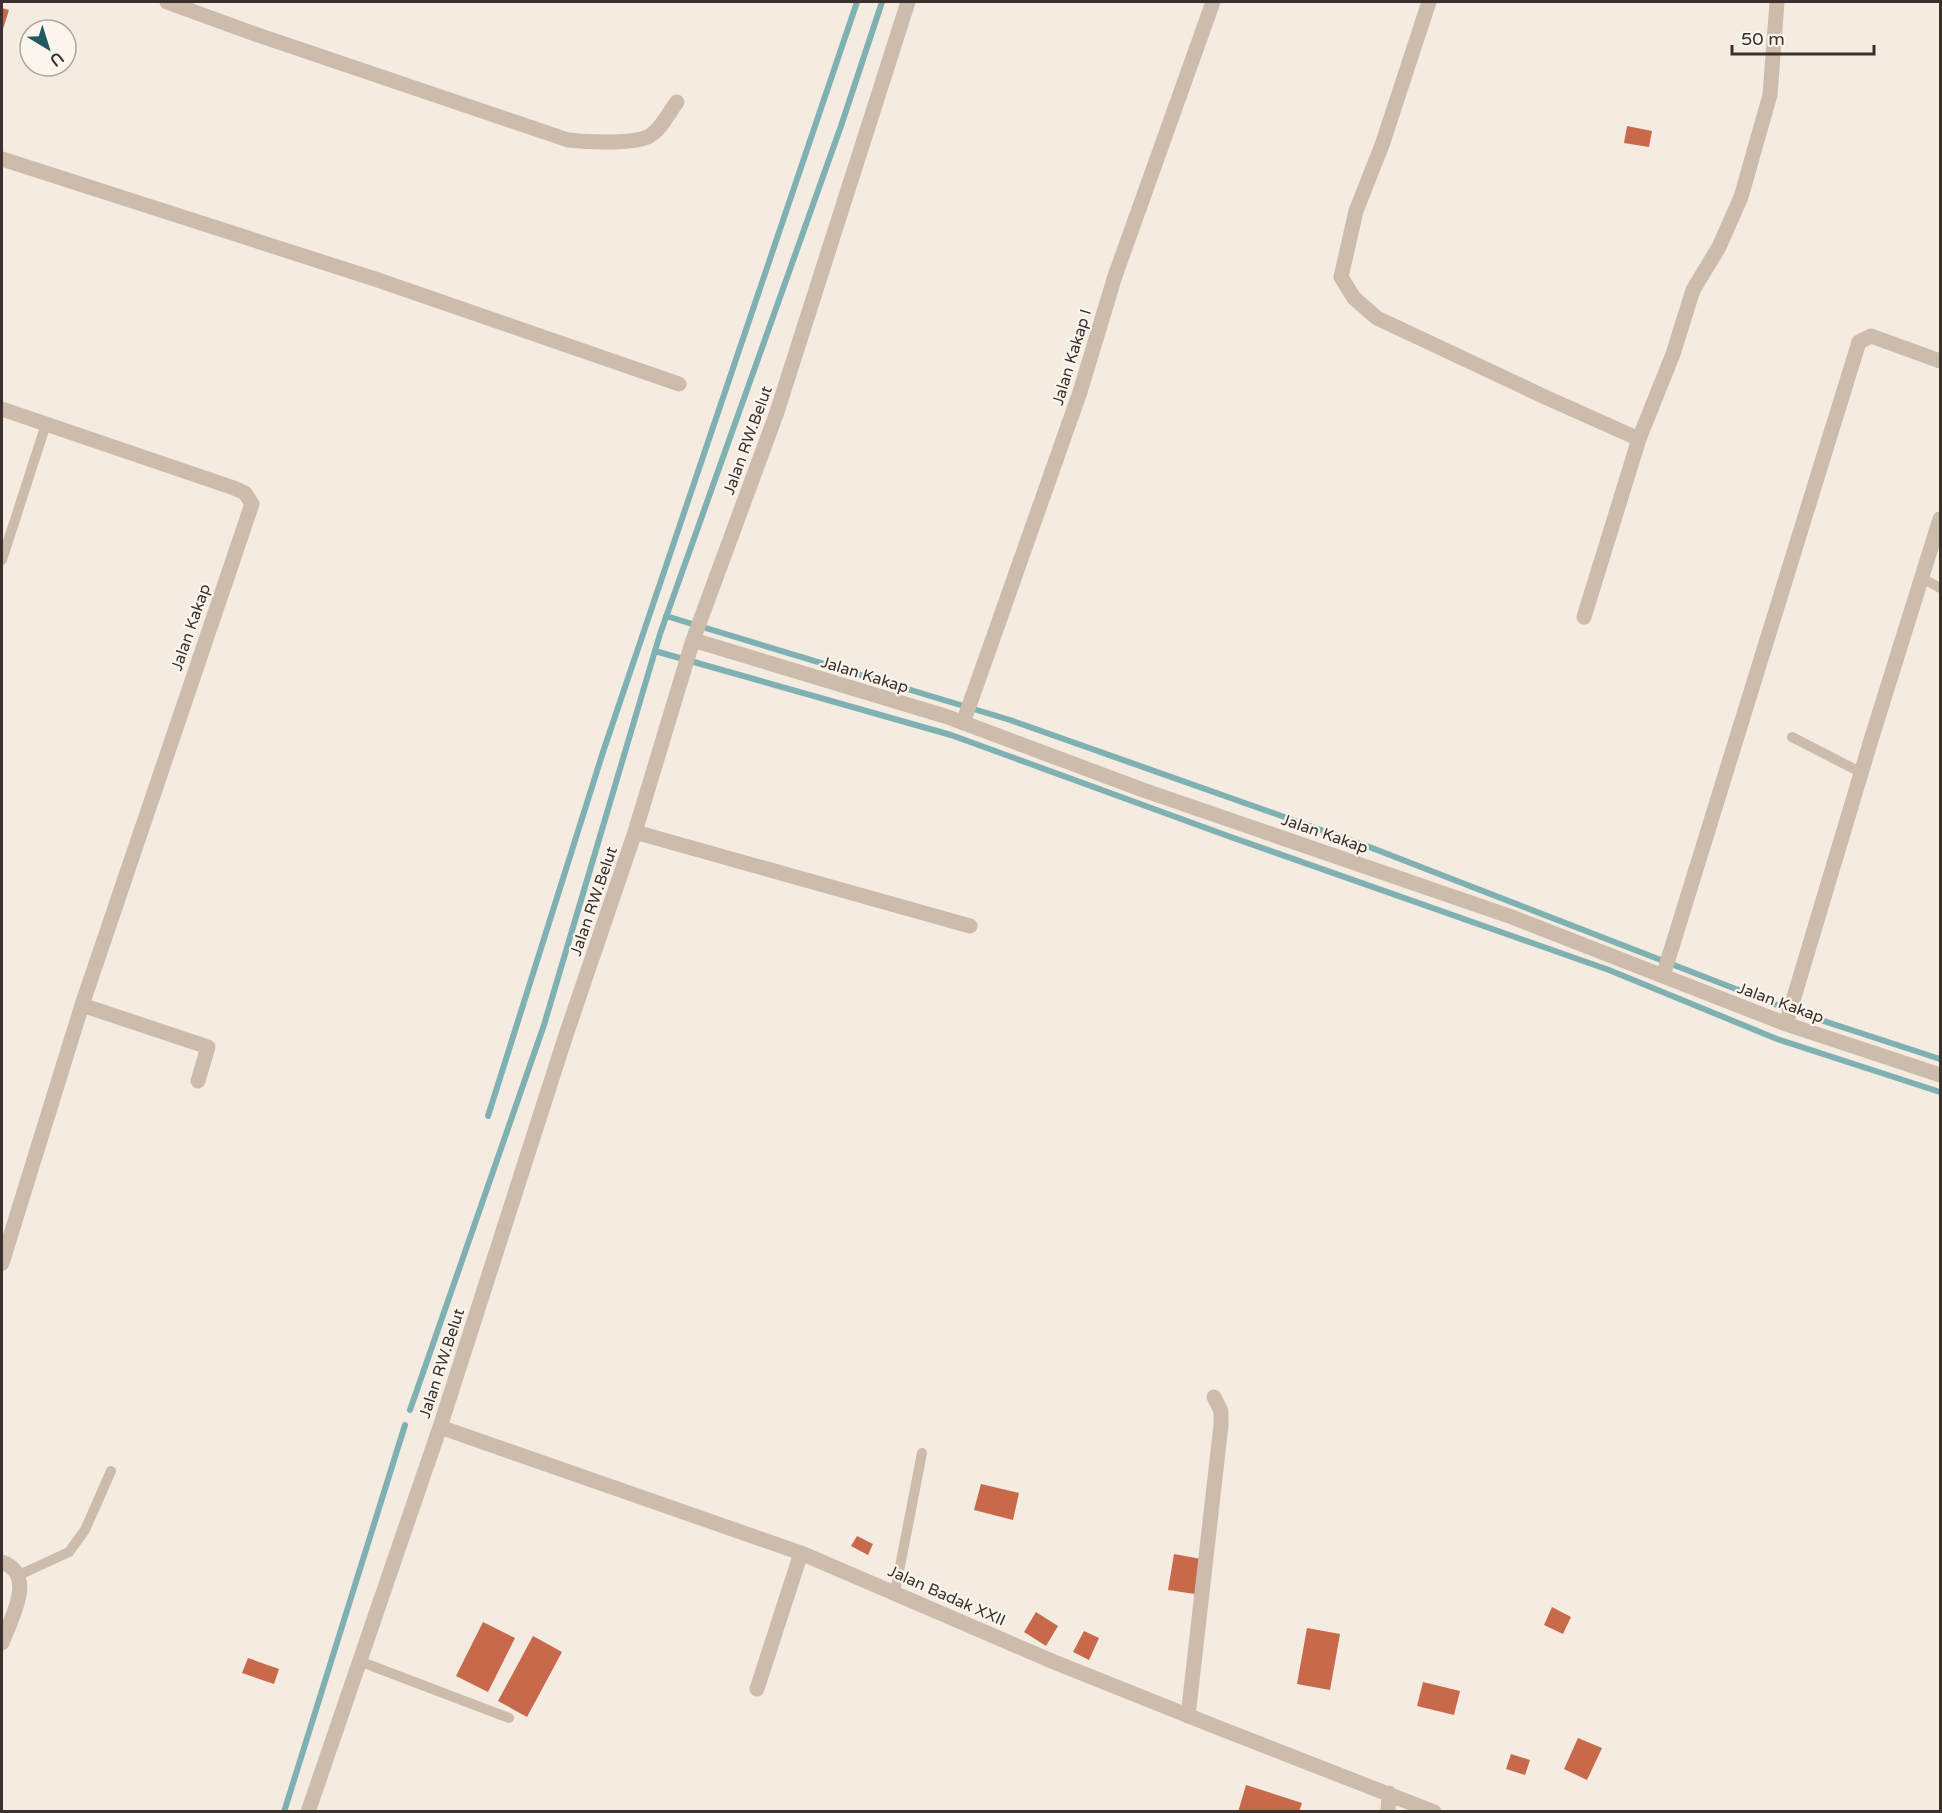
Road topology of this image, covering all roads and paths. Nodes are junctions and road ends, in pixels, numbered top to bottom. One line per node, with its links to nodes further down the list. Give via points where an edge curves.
1 (167, 2): 6 (street, via 568,140 641,140 654,134)
2 (908, 2): 18 (street, Jalan RW.Belut, via 776,415)
3 (1213, 2): 19 (street, Jalan Kakap I)
4 (1429, 2): 12 (street, via 1356,212 1341,277 1354,298 1377,318)
5 (1777, 2): 12 (street, via 1770,95 1741,197 1719,247 1693,290 1673,354)
6 (677, 102)
7 (2, 159): 9 (street, via 375,279)
8 (1941, 361): 24 (street, via 1871,336 1859,342)
9 (679, 384)
10 (2, 410): 11 (street, Jalan Kakap)
11 (46, 424): 14 (lane); 25 (street, Jalan Kakap, via 234,488 245,493 252,504)
12 (1639, 439): 17 (street)
13 (1941, 519): 15 (street)
14 (2, 560)
15 (1922, 578): 16 (lane); 21 (street)
16 (1941, 588)
17 (1584, 617)
18 (693, 640): 19 (street, Jalan Kakap); 22 (street, Jalan RW.Belut)
19 (963, 723): 24 (street, Jalan Kakap, via 1512,917)
20 (1792, 738): 21 (lane)
21 (1862, 773): 26 (street)
22 (635, 832): 23 (street); 31 (street, Jalan RW.Belut, via 564,1038)
23 (970, 926)
24 (1663, 976): 26 (street, Jalan Kakap)
25 (79, 1011): 28 (street, via 208,1047); 29 (street)
26 (1786, 1024): 27 (street, Jalan Kakap)
27 (1941, 1076)
28 (198, 1081)
29 (2, 1263)
30 (1214, 1398): 41 (street, via 1221,1411 1221,1425)
31 (440, 1426): 34 (street, Jalan Badak XXII); 39 (street, Jalan RW.Belut)
32 (922, 1453): 37 (lane)
33 (111, 1471): 36 (lane, via 85,1530 69,1552)
34 (801, 1552): 37 (street, Jalan Badak XXII); 40 (street)
35 (2, 1562): 36 (street)
36 (19, 1575): 38 (street, via 21,1586)
37 (895, 1592): 41 (street, Jalan Badak XXII)
38 (2, 1643)
39 (359, 1661): 42 (lane); 44 (street, Jalan RW.Belut)
40 (757, 1689)
41 (1188, 1716): 43 (street, Jalan Badak XXII)
42 (508, 1718)
43 (1389, 1793): 45 (street); 46 (street, Jalan Badak XXII)
44 (308, 1812)
45 (1388, 1812)
46 (1434, 1812)

